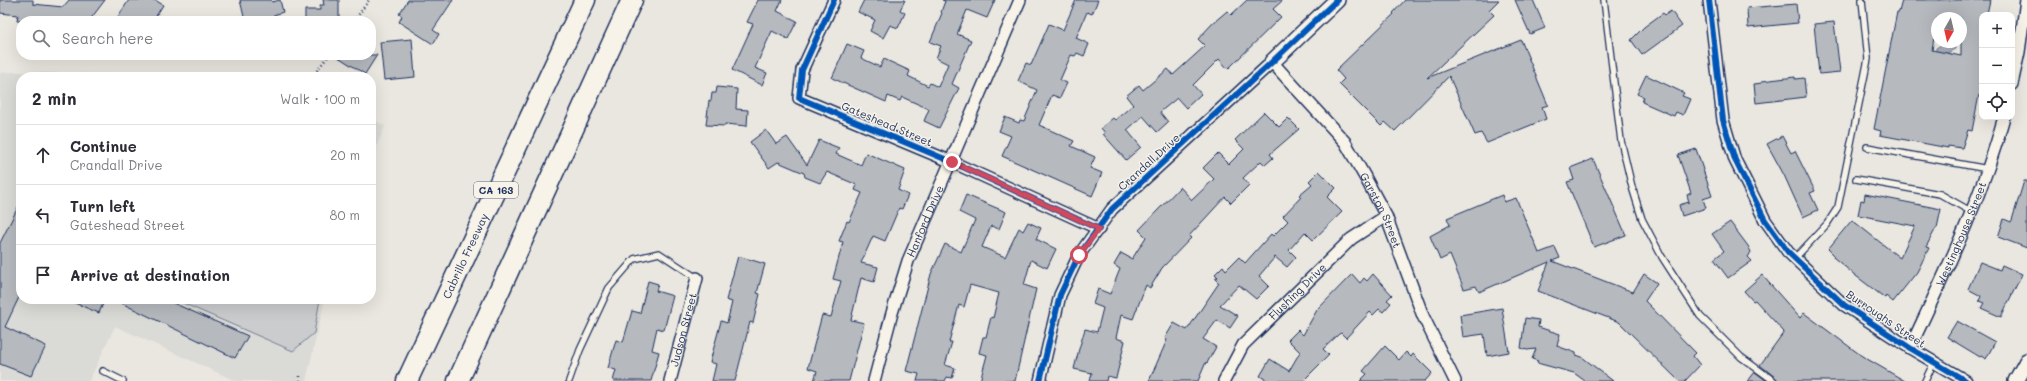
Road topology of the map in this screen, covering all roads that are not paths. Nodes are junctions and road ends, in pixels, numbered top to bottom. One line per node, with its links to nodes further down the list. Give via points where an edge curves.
1 (585, 0): 27 (highway, Cabrillo Freeway / CA 163)
2 (632, 0): 28 (highway)
3 (834, 0): 14 (street, Gateshead Street, via 802,70 799,98)
4 (1020, 0): 14 (street, Hanford Drive)
5 (1337, 0): 10 (street, Crandall Drive)
6 (1604, 0): 35 (lane, via 1621,141 1642,219 1662,257 1700,316 1741,357)
7 (1709, 0): 20 (street, Burroughs Street, via 1723,120 1733,153 1765,220)
8 (1862, 0): 20 (lane, via 1868,59 1838,207 1827,224)
9 (2026, 0): 11 (street)
10 (1272, 62): 18 (street, Garston Street, via 1345,142); 19 (street, Crandall Drive, via 1112,209)
11 (2015, 72)
12 (2003, 120): 15 (street, Westinghouse Street)
13 (1867, 147): 15 (lane)
14 (952, 162): 19 (street, Gateshead Street); 31 (street, Hanford Drive, via 908,261)
15 (1988, 169): 17 (street, Westinghouse Street)
16 (1856, 179): 17 (lane, via 1940,194)
17 (1972, 212): 22 (street, Westinghouse Street)
18 (1386, 216): 33 (street, Flushing Drive, via 1352,239 1243,345); 34 (street, Garston Street, via 1423,316)
19 (1099, 229): 32 (street, Crandall Drive, via 1079,255 1060,295)
20 (1795, 258): 22 (street, Burroughs Street, via 1844,305)
21 (697, 278): 29 (lane, via 659,253 634,259 608,288); 30 (street, Judson Street)
22 (1910, 348): 24 (street, Burroughs Street)
23 (2027, 361): 38 (street)
24 (1934, 362): 36 (lane); 37 (street, Burroughs Street)
25 (103, 371): 26 (lane)
26 (123, 381)
27 (407, 381)
28 (458, 381)
29 (569, 381)
30 (670, 381)
31 (874, 381)
32 (1040, 381)
33 (1224, 381)
34 (1455, 381)
35 (1774, 381)
36 (1925, 381)
37 (1966, 381)
38 (2016, 381)

